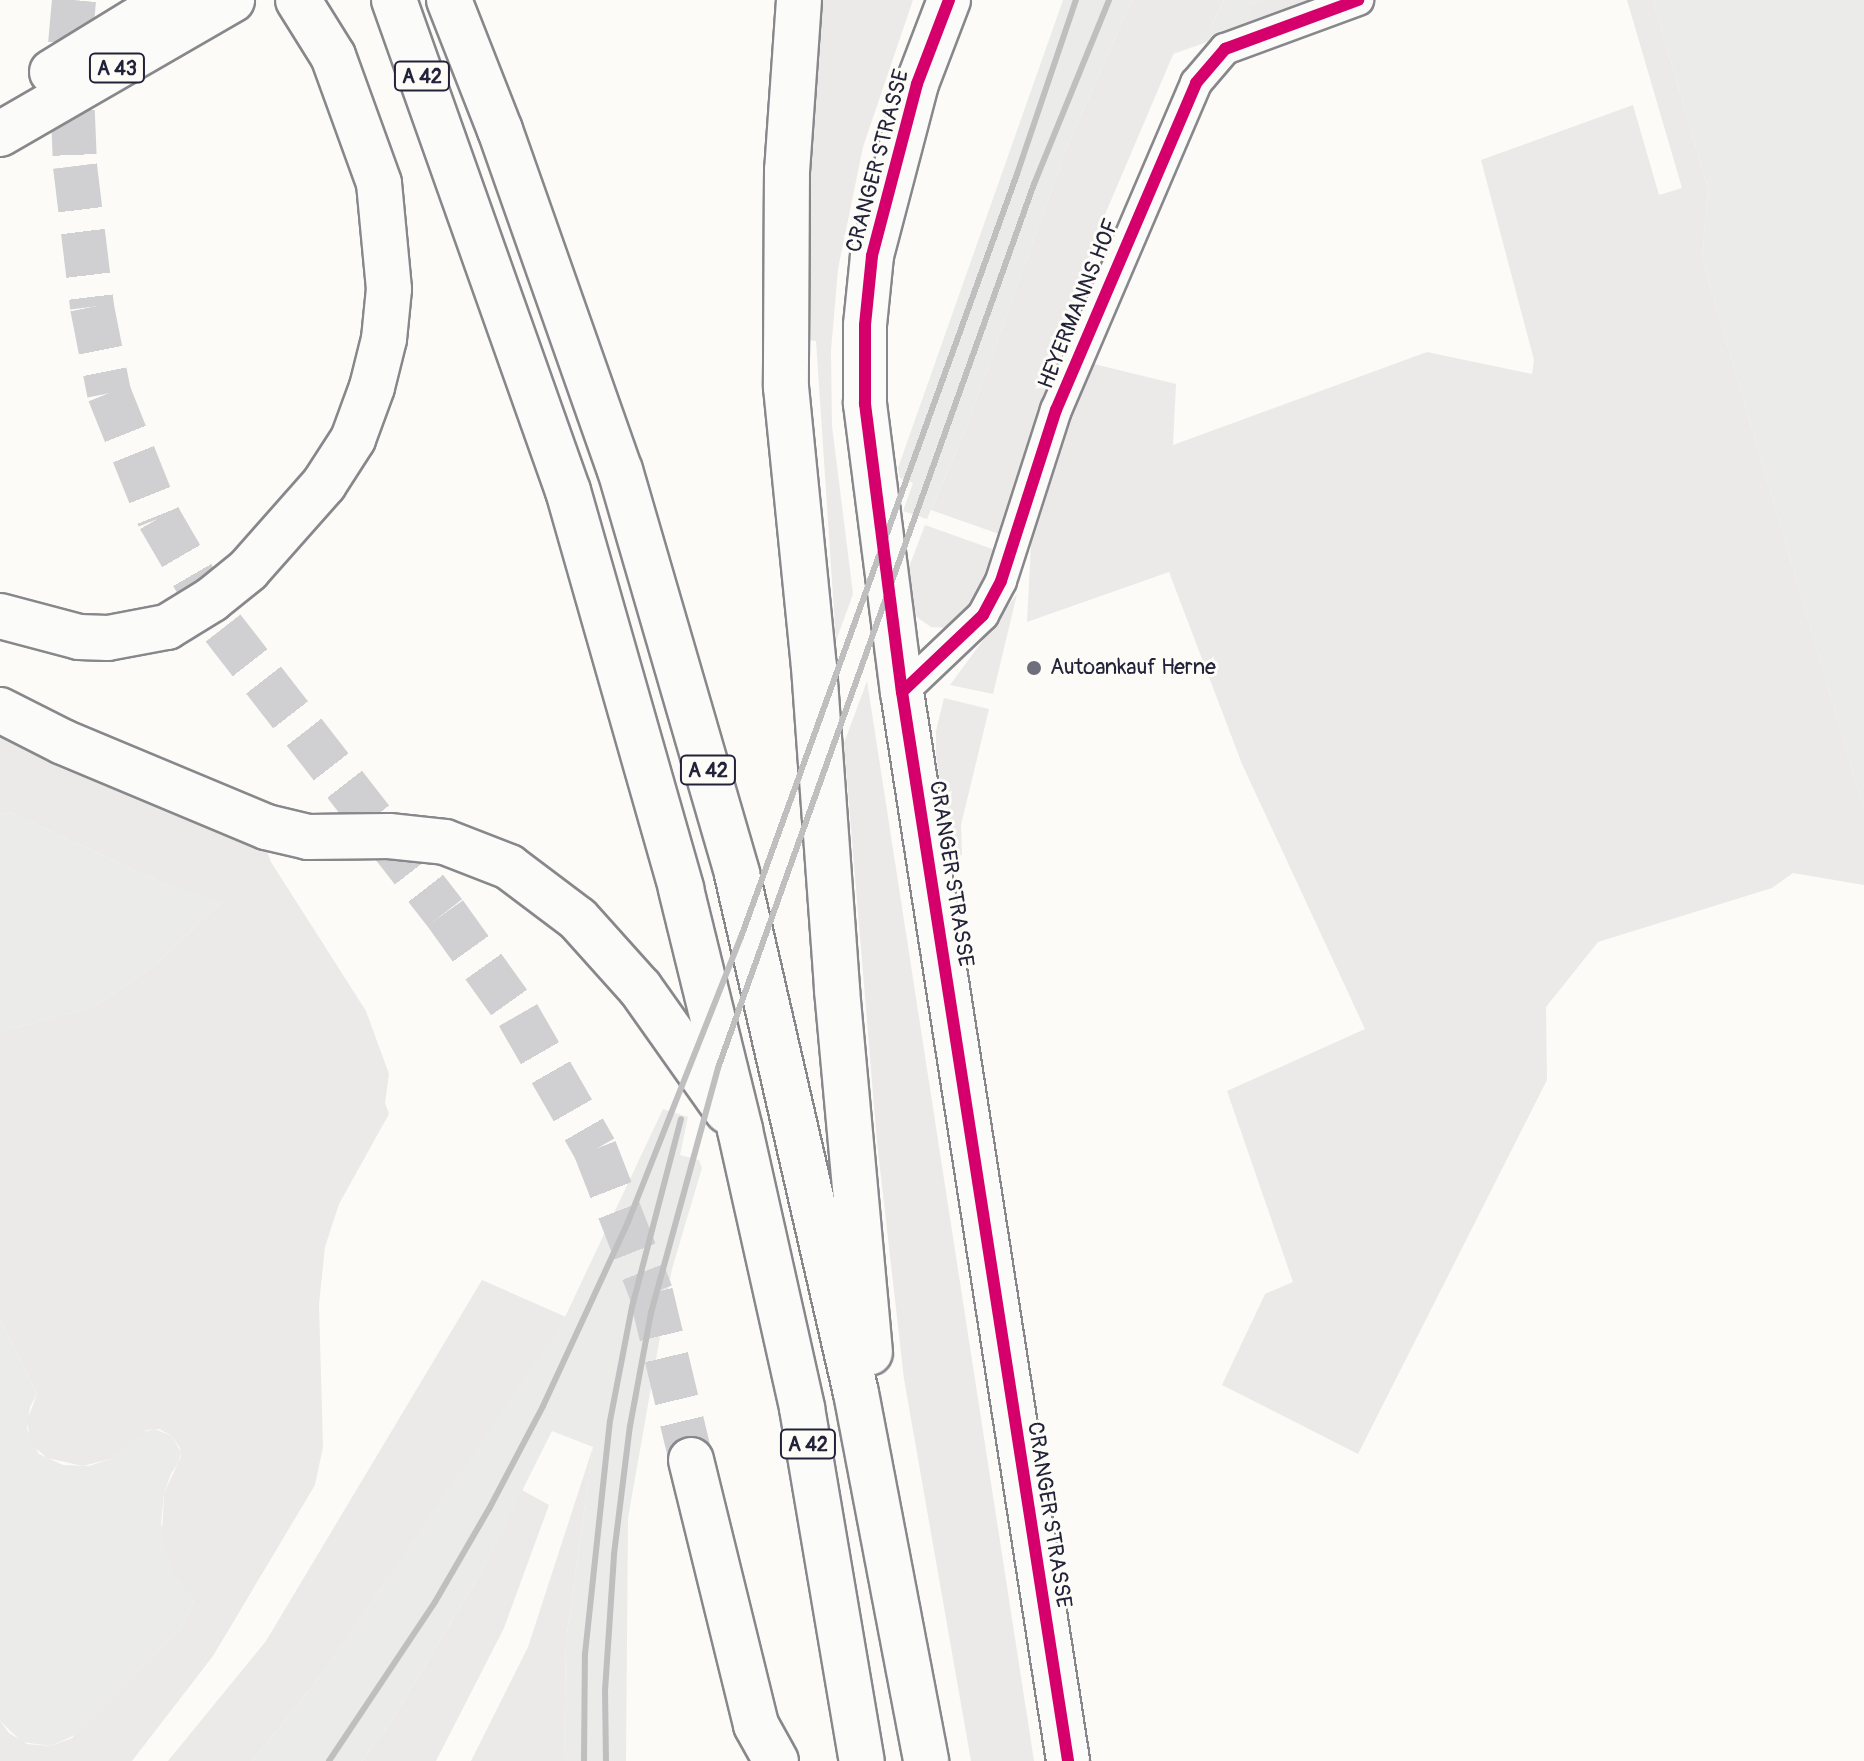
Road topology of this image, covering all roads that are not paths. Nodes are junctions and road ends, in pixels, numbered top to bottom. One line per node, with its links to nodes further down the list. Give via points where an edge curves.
1 (169, 0): 9 (highway, A 43)
2 (232, 0): 10 (highway, A 43)
3 (298, 0): 11 (highway, via 333,56 381,199 389,289 384,339 353,439 324,484 248,570 167,627 108,638 79,637)
4 (394, 0): 14 (highway, A 42, via 568,491 677,874)
5 (449, 0): 16 (highway, A 42, via 620,470 677,660 737,874 787,1087)
6 (799, 0): 16 (highway, via 787,170 786,387)
7 (949, 0): 12 (street, CRANGER STRASSE, via 917,84 887,189 872,256 865,325 869,453)
8 (1358, 0): 12 (street, HEYERMANNS HOF, via 1225,49 1196,83 1056,410 1001,581 983,615)
9 (0, 100)
10 (0, 134)
11 (0, 616)
12 (902, 692): 20 (street, CRANGER STRASSE)
13 (0, 710): 14 (highway, via 266,827 308,837 445,842 509,867 578,919 640,988)
14 (740, 1130): 18 (highway, A 42, via 802,1408)
15 (691, 1460): 17 (highway, via 756,1725)
16 (888, 1563): 19 (highway, A 42)
17 (776, 1761)
18 (862, 1761)
19 (926, 1761)
20 (1068, 1761)

